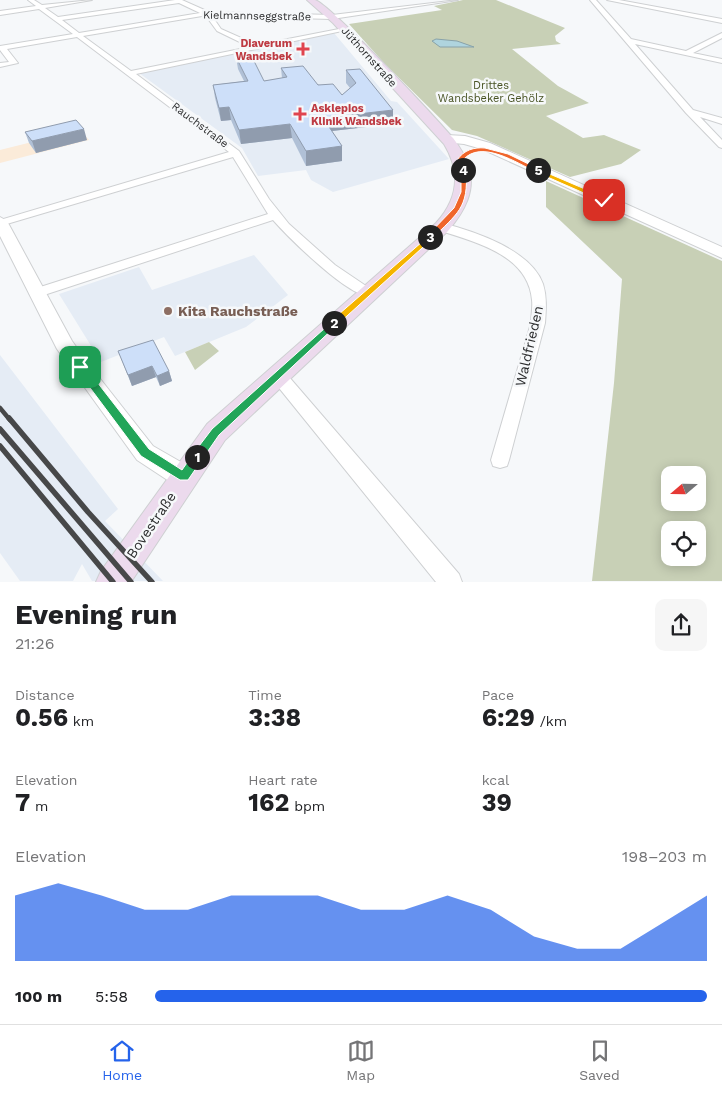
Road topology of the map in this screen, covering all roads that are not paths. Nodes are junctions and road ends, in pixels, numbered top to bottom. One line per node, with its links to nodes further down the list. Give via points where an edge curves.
1 (31, 0): 9 (street, Rauchstraße)
2 (89, 0): 9 (street)
3 (179, 0): 12 (street); 14 (street)
4 (311, 0): 13 (main road, Jüthornstraße)
5 (455, 0): 13 (street, Kielmannseggstraße)
6 (593, 0): 19 (street)
7 (610, 0): 10 (street)
8 (664, 3): 10 (street)
9 (40, 7): 11 (street); 14 (street, Rauchstraße)
10 (651, 8): 15 (street)
11 (0, 13)
12 (208, 14): 13 (street, Kielmannseggstraße); 18 (street, Kielmannseggstraße); 20 (street, via 219,30)
13 (332, 17): 16 (main road, Jüthornstraße)
14 (57, 20): 18 (street, Rauchstraße)
15 (722, 21)
16 (344, 30): 20 (street); 28 (main road, Jüthornstraße)
17 (722, 34): 22 (street)
18 (78, 35): 21 (street, Kielmannseggstraße); 25 (street, Rauchstraße)
19 (629, 41): 22 (street); 26 (street)
20 (256, 47): 25 (street)
21 (1, 48): 24 (street, via 14,63)
22 (688, 53): 23 (street)
23 (722, 61)
24 (0, 65)
25 (130, 73): 31 (street, Rauchstraße)
26 (689, 111): 27 (street); 29 (street)
27 (722, 121)
28 (447, 139): 30 (street); 32 (street, via 472,141); 33 (main road, Bovestraße)
29 (722, 145)
30 (483, 149): 32 (street); 33 (street, via 468,152)
31 (236, 153): 34 (street, Rauchstraße); 35 (street)
32 (506, 156): 37 (street)
33 (460, 160): 36 (main road, Bovestraße, via 464,192 457,208)
34 (275, 215): 38 (street); 39 (street, Rauchstraße, via 308,248)
35 (1, 222): 38 (street)
36 (442, 226): 39 (main road, Bovestraße); 41 (street, Waldfrieden, via 508,251 539,287 541,307 538,323)
37 (720, 248)
38 (36, 292): 42 (street, via 64,344 145,453)
39 (367, 293): 40 (main road, Bovestraße)
40 (277, 374): 42 (main road, Bovestraße, via 216,432); 44 (street)
41 (500, 460)
42 (184, 477): 43 (main road, Bovestraße)
43 (112, 582)
44 (451, 582)

